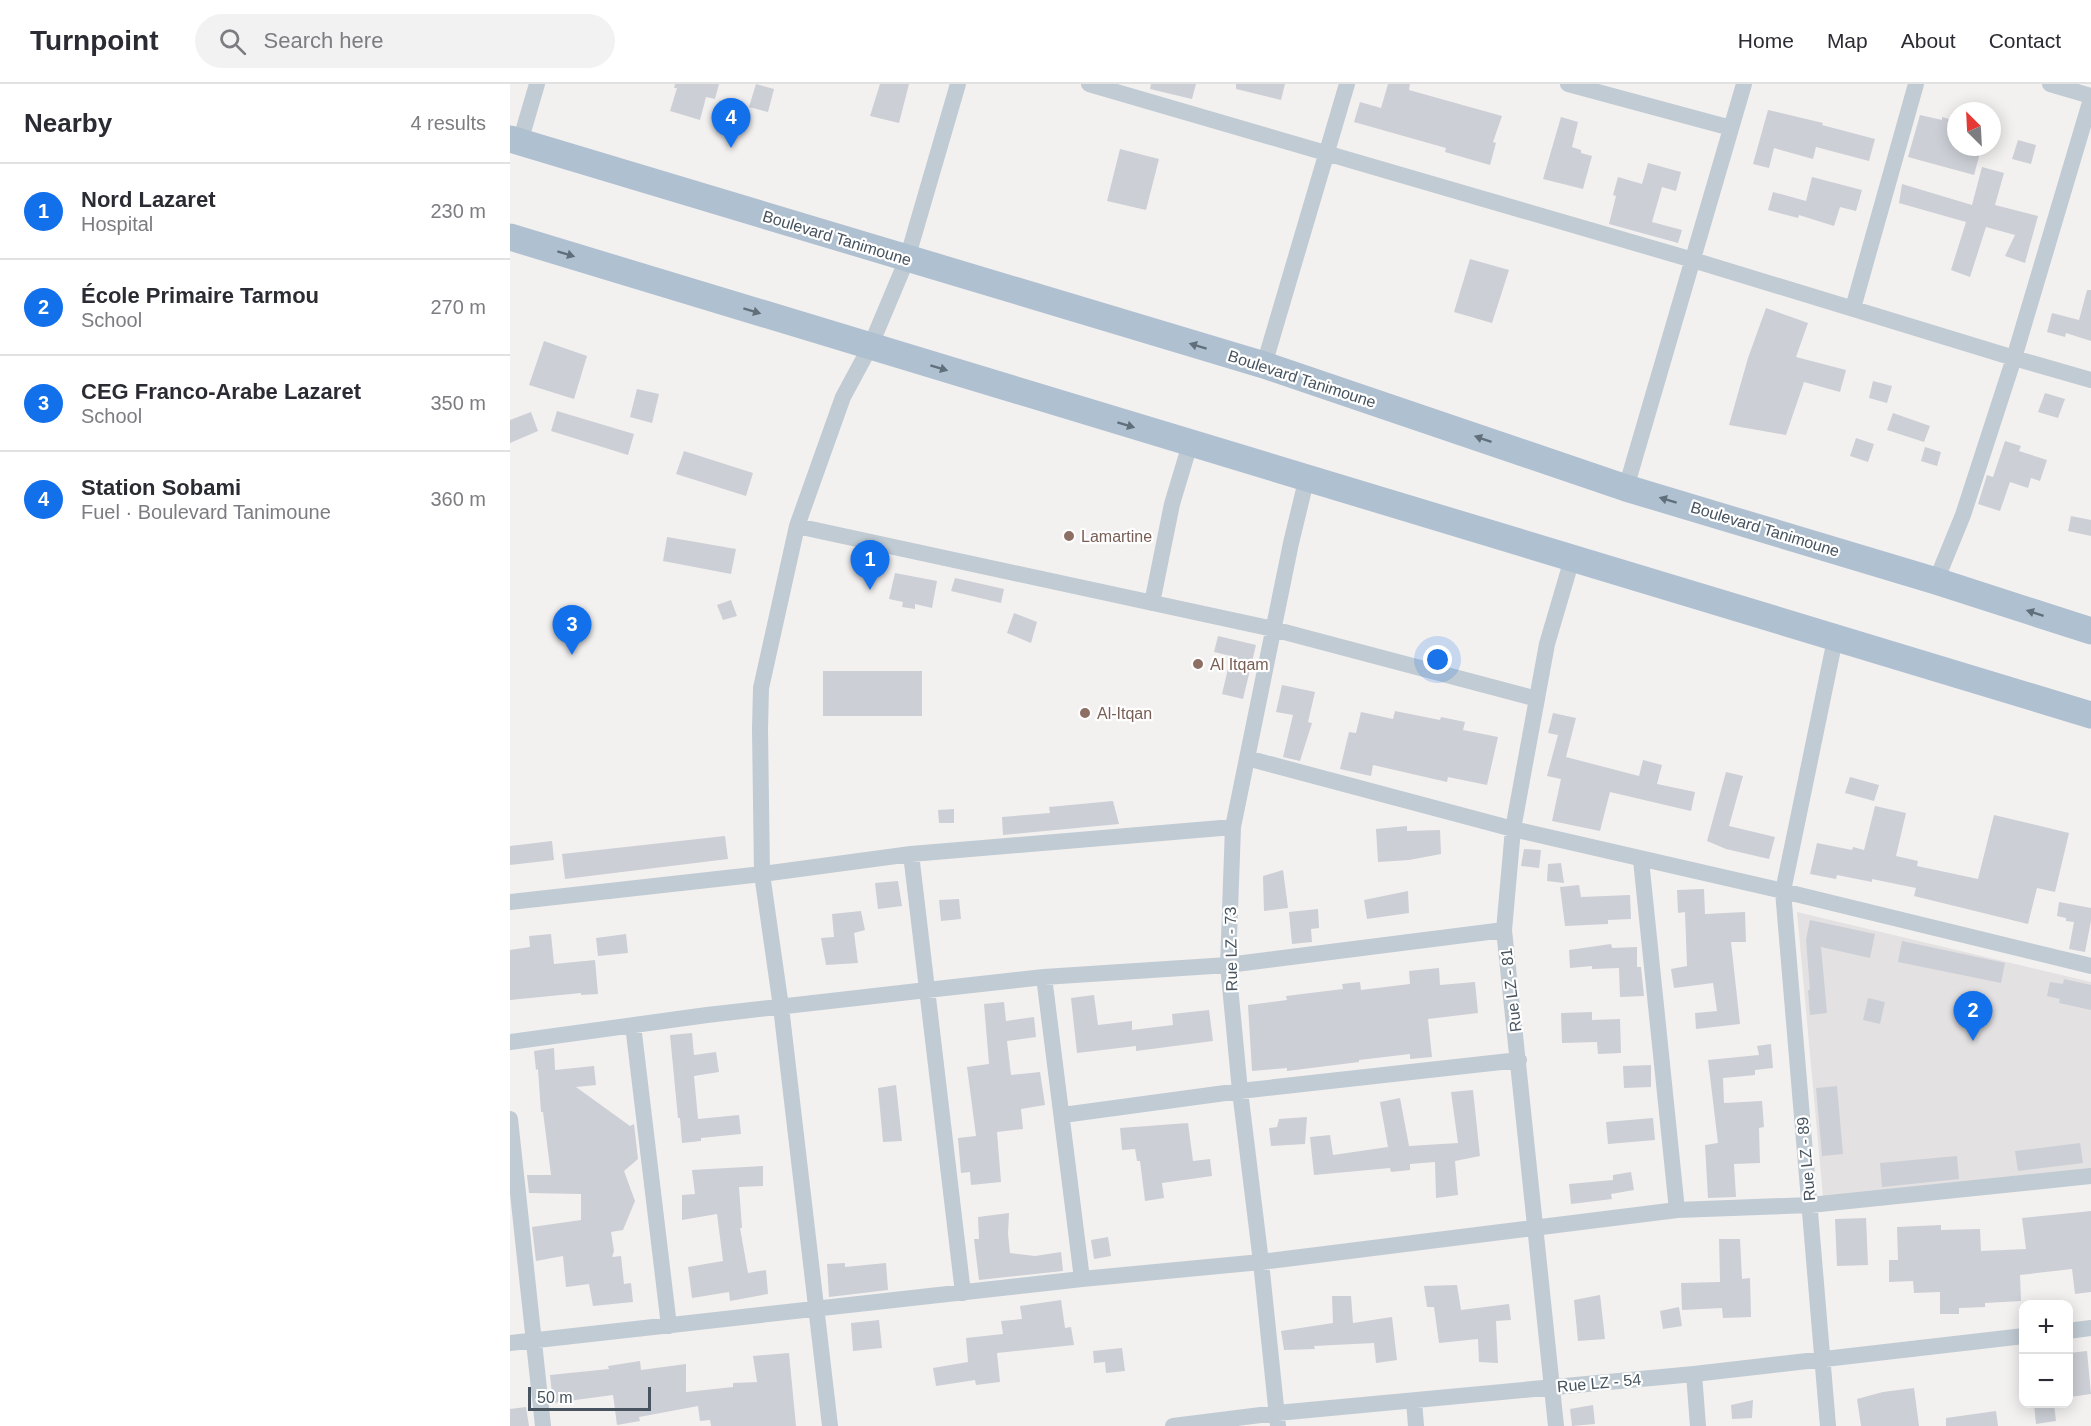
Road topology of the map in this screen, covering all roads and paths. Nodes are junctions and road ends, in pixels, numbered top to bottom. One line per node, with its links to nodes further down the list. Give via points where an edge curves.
1 (537, 84): 11 (street)
2 (958, 84): 14 (street)
3 (1089, 84): 12 (street)
4 (1347, 84): 12 (street)
5 (1568, 84): 10 (street)
6 (1744, 84): 10 (street)
7 (1916, 84): 16 (street)
8 (2049, 84): 9 (street)
9 (2091, 98): 18 (street)
10 (1731, 128): 15 (street)
11 (515, 141): 14 (main road, Boulevard Tanimoune)
12 (1326, 153): 15 (street); 19 (street)
13 (510, 237): 17 (main road, one-way to 17)
14 (908, 259): 17 (street); 19 (main road, Boulevard Tanimoune, one-way to 14)
15 (1693, 260): 16 (street); 23 (street)
16 (1853, 308): 18 (street)
17 (870, 347): 21 (main road, one-way to 21); 24 (street, via 843,397)
18 (2014, 358): 20 (street); 26 (street, via 1963,515)
19 (1264, 366): 23 (main road, Boulevard Tanimoune, one-way to 19)
20 (2091, 380)
21 (1190, 444): 22 (main road); 27 (street, via 1172,504)
22 (1307, 477): 25 (main road); 28 (street, Rue LZ - 73)
23 (1626, 488): 26 (main road, Boulevard Tanimoune, one-way to 23)
24 (797, 526): 27 (street); 38 (street, via 761,688)
25 (1572, 559): 30 (main road); 31 (street, Rue LZ - 81, via 1547,644)
26 (1936, 581): 29 (main road, Boulevard Tanimoune, one-way to 26)
27 (1152, 603): 28 (street)
28 (1273, 629): 31 (street); 33 (street, Rue LZ - 73)
29 (2091, 631)
30 (1837, 638): 32 (main road); 39 (street, Rue LZ - 89)
31 (1537, 699): 35 (street, Rue LZ - 81)
32 (2091, 715)
33 (1247, 758): 34 (street, Rue LZ - 73); 35 (street)
34 (1233, 827): 36 (street); 42 (street, Rue LZ - 73)
35 (1513, 829): 37 (street); 41 (street, Rue LZ - 81)
36 (911, 854): 38 (street); 45 (street)
37 (1641, 860): 39 (street); 55 (street)
38 (762, 874): 40 (street); 46 (street)
39 (1783, 891): 43 (street); 54 (street, Rue LZ - 89)
40 (510, 902)
41 (1504, 930): 42 (street); 49 (street, Rue LZ - 81)
42 (1228, 965): 44 (street); 50 (street, Rue LZ - 73)
43 (2091, 966)
44 (1044, 977): 45 (street); 51 (street)
45 (927, 990): 46 (street); 59 (street)
46 (781, 1006): 47 (street); 60 (street)
47 (633, 1025): 48 (street); 61 (street)
48 (510, 1042)
49 (1519, 1060): 50 (street); 56 (street, Rue LZ - 81)
50 (1240, 1091): 51 (street); 57 (street, Rue LZ - 73)
51 (1063, 1116): 58 (street)
52 (510, 1119): 65 (street)
53 (2091, 1176): 54 (street)
54 (1810, 1205): 55 (street); 67 (street, Rue LZ - 89)
55 (1677, 1210): 56 (street)
56 (1536, 1227): 57 (street); 69 (street, Rue LZ - 81)
57 (1262, 1262): 58 (street); 71 (street, Rue LZ - 73)
58 (1082, 1279): 59 (street)
59 (963, 1293): 60 (street)
60 (817, 1310): 61 (street); 73 (street)
61 (669, 1326): 65 (street)
62 (2091, 1328): 63 (street)
63 (2073, 1330)
64 (2019, 1337): 67 (street, Rue LZ - 54)
65 (534, 1340): 66 (street); 72 (street)
66 (510, 1343)
67 (1823, 1358): 68 (street, Rue LZ - 54); 78 (street, Rue LZ - 89)
68 (1694, 1374): 69 (street, Rue LZ - 54); 77 (street)
69 (1553, 1386): 70 (street, Rue LZ - 54); 76 (street, Rue LZ - 81)
70 (1414, 1401): 71 (street, Rue LZ - 54); 75 (street)
71 (1278, 1420): 74 (street, Rue LZ - 54)
72 (543, 1426)
73 (830, 1426)
74 (1173, 1426)
75 (1416, 1426)
76 (1556, 1426)
77 (1698, 1426)
78 (1828, 1426)

